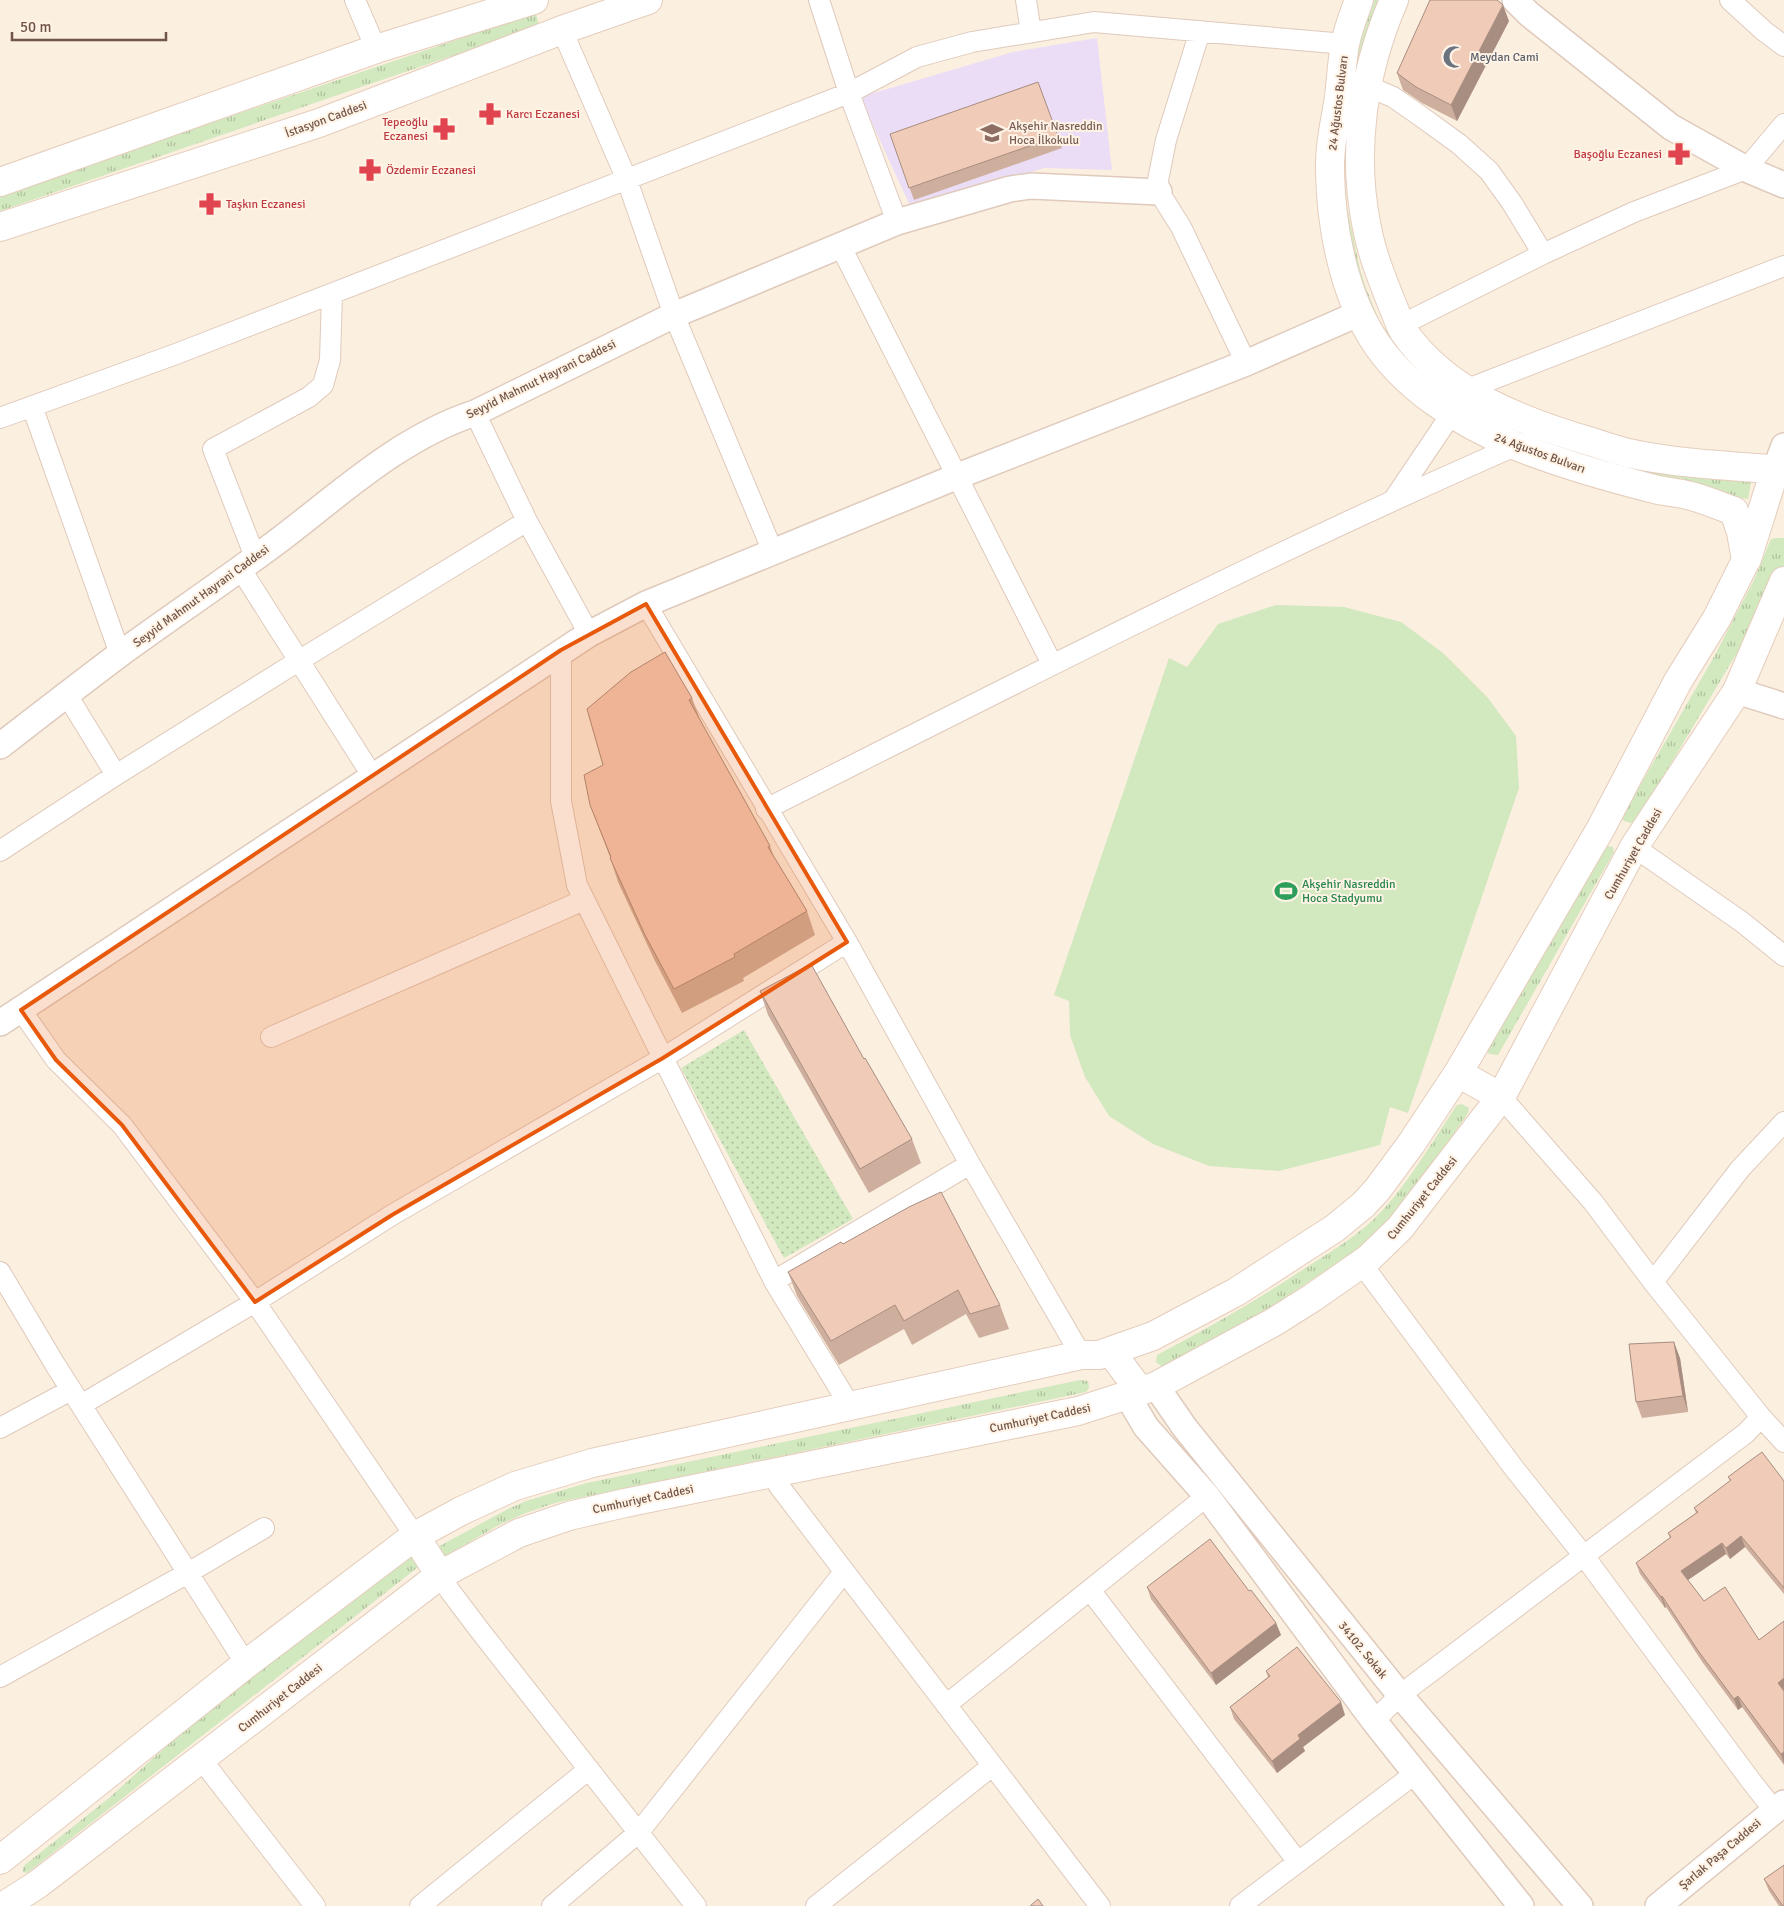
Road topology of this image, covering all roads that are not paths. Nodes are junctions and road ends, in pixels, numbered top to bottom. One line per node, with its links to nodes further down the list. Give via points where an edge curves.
1 (355, 0): 15 (street)
2 (534, 0): 15 (main road)
3 (648, 0): 10 (main road, İstasyon Caddesi)
4 (819, 0): 17 (street)
5 (1026, 0): 11 (street)
6 (1359, 0): 13 (main road, 24 Ağustos Bulvarı)
7 (1394, 0): 16 (main road, 24 Ağustos Bulvarı, via 1374,50)
8 (1515, 0): 19 (street, via 1671,128)
9 (1730, 0): 14 (street)
10 (562, 30): 20 (street); 25 (main road, İstasyon Caddesi, via 319,123)
11 (1031, 32): 12 (street, via 1094,22); 17 (street, via 972,42 918,57)
12 (1200, 32): 13 (street); 23 (street, via 1166,140)
13 (1345, 44): 30 (main road, 24 Ağustos Bulvarı, via 1330,171 1335,232 1342,264)
14 (1784, 46)
15 (376, 49): 21 (main road)
16 (1366, 86): 27 (street, via 1393,97 1459,144 1489,171); 32 (main road, 24 Ağustos Bulvarı, via 1360,159 1364,212 1377,267)
17 (849, 93): 20 (street); 24 (street)
18 (1784, 124): 19 (street)
19 (1746, 169): 22 (street); 27 (street, via 1634,212)
20 (627, 180): 29 (street); 31 (street)
21 (0, 182)
22 (1784, 185)
23 (1158, 192): 24 (street, Seyyid Mahmut Hayrani Caddesi, via 1031,186); 33 (street, via 1181,227)
24 (897, 222): 26 (street, Seyyid Mahmut Hayrani Caddesi)
25 (0, 227)
26 (840, 246): 31 (street, Seyyid Mahmut Hayrani Caddesi); 40 (street)
27 (1543, 254): 32 (street)
28 (1784, 266): 34 (street, via 1634,323)
29 (332, 294): 35 (street); 47 (street, via 330,360 323,385 309,398 213,449)
30 (1360, 313): 33 (street); 34 (main road, 24 Ağustos Bulvarı, via 1372,337 1410,381)
31 (674, 315): 36 (street, Seyyid Mahmut Hayrani Caddesi); 45 (street)
32 (1400, 326): 34 (main road, 24 Ağustos Bulvarı, via 1436,367)
33 (1246, 363): 40 (street)
34 (1459, 401): 38 (main road, 24 Ağustos Bulvarı, via 1488,434); 39 (main road, 24 Ağustos Bulvarı, via 1498,407 1548,428 1627,453 1673,460); 41 (street)
35 (32, 406): 37 (street); 52 (street)
36 (475, 413): 43 (street); 47 (street, Seyyid Mahmut Hayrani Caddesi, via 453,420 406,445)
37 (0, 418)
38 (1515, 446): 41 (street); 44 (main road, 24 Ağustos Bulvarı, via 1658,490 1691,496)
39 (1781, 462): 42 (main road)
40 (958, 476): 45 (street); 54 (street)
41 (1394, 498): 54 (street)
42 (1773, 513): 44 (main road, 24 Ağustos Bulvarı); 46 (main road)
43 (527, 521): 50 (street); 53 (street)
44 (1738, 522): 46 (main road)
45 (773, 552): 49 (street)
46 (1746, 560): 62 (main road)
47 (248, 563): 52 (street, Seyyid Mahmut Hayrani Caddesi); 53 (street)
48 (1784, 582): 55 (main road, Cumhuriyet Caddesi)
49 (646, 604): 50 (street); 61 (street)
50 (589, 634): 51 (street)
51 (562, 650): 60 (street); 65 (street, via 561,801 577,885)
52 (120, 654): 56 (street, Seyyid Mahmut Hayrani Caddesi)
53 (300, 660): 59 (street); 60 (street)
54 (1052, 664): 61 (street)
55 (1737, 691): 57 (street); 63 (main road, Cumhuriyet Caddesi)
56 (67, 695): 58 (street, Seyyid Mahmut Hayrani Caddesi); 59 (street)
57 (1784, 706)
58 (0, 746)
59 (116, 775): 64 (street)
60 (373, 777): 68 (street)
61 (766, 809): 66 (street)
62 (1601, 828): 63 (main road); 72 (main road)
63 (1634, 847): 67 (street, via 1742,922); 73 (main road, Cumhuriyet Caddesi)
64 (0, 850)
65 (584, 900): 70 (street); 71 (street)
66 (847, 942): 71 (street); 75 (street)
67 (1784, 956)
68 (21, 1010): 69 (street); 80 (street, via 56,1060 122,1125)
69 (0, 1023)
70 (271, 1037)
71 (663, 1058): 78 (street); 80 (street, via 392,1215)
72 (1458, 1073): 73 (main road); 81 (main road, via 1377,1190 1335,1228 1236,1292 1153,1336)
73 (1501, 1097): 76 (main road, Cumhuriyet Caddesi, via 1400,1228); 79 (street, via 1594,1202)
74 (1784, 1122): 79 (street, via 1740,1169)
75 (970, 1164): 78 (street); 82 (street)
76 (1361, 1263): 83 (main road, Cumhuriyet Caddesi, via 1274,1322); 93 (street, via 1513,1467)
77 (0, 1272): 84 (street)
78 (774, 1281): 85 (street)
79 (1653, 1282): 86 (street)
80 (255, 1302): 84 (street); 92 (street)
81 (1111, 1352): 82 (main road); 83 (main road)
82 (1081, 1355): 85 (main road)
83 (1141, 1391): 89 (main road, Cumhuriyet Caddesi, via 1078,1412); 90 (street, via 1146,1427); 100 (street, 34102. Sokak, via 1185,1428)
84 (76, 1398): 87 (street); 95 (street)
85 (850, 1406): 92 (main road, via 548,1475 487,1498)
86 (1761, 1417): 88 (street); 93 (street, via 1746,1434)
87 (0, 1428)
88 (1782, 1435)
89 (772, 1472): 94 (street); 96 (main road, Cumhuriyet Caddesi, via 542,1524)
90 (1207, 1496): 97 (street); 102 (street)
91 (264, 1528): 95 (street)
92 (416, 1536): 96 (main road); 98 (main road)
93 (1584, 1556): 100 (street); 107 (street, via 1751,1781)
94 (844, 1572): 101 (street); 108 (street)
95 (188, 1573): 98 (street); 99 (street)
96 (440, 1575): 103 (main road, Cumhuriyet Caddesi); 105 (street)
97 (1090, 1590): 101 (street); 110 (street)
98 (246, 1664): 109 (main road)
99 (0, 1677)
100 (1400, 1695): 102 (street); 120 (street, 34102. Sokak)
101 (946, 1706): 104 (street)
102 (1374, 1721): 106 (street)
103 (201, 1759): 111 (main road, Cumhuriyet Caddesi, via 38,1884); 112 (street)
104 (992, 1766): 116 (street); 117 (street)
105 (589, 1769): 108 (street); 113 (street)
106 (1416, 1773): 110 (street); 119 (street)
107 (1779, 1806): 121 (street, Şarlak Paşa Caddesi)
108 (638, 1832): 114 (street); 115 (street)
109 (0, 1860)
110 (1298, 1862): 118 (street)
111 (5, 1896)
112 (315, 1906)
113 (420, 1906)
114 (552, 1906)
115 (696, 1906)
116 (816, 1906)
117 (1100, 1906)
118 (1240, 1906)
119 (1521, 1906)
120 (1580, 1906)
121 (1658, 1906)

